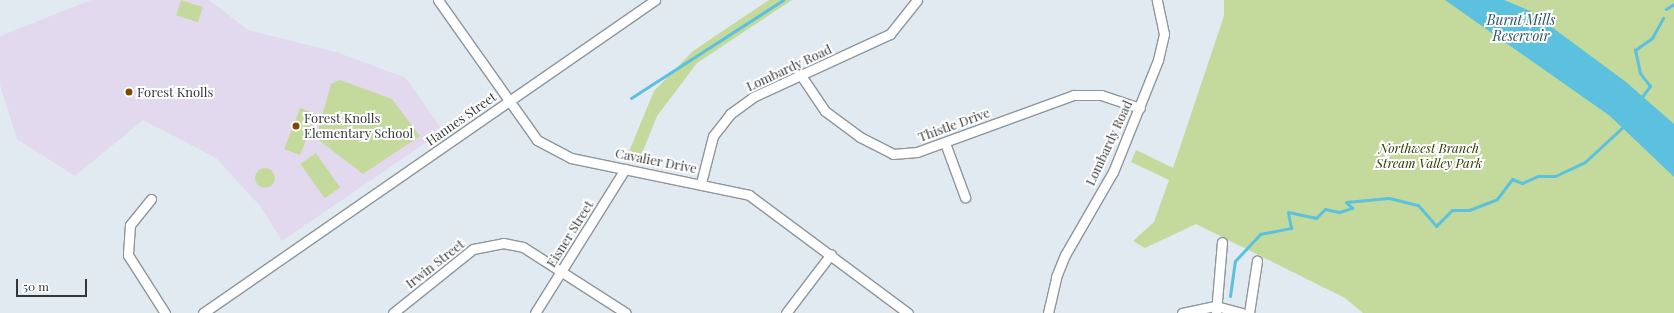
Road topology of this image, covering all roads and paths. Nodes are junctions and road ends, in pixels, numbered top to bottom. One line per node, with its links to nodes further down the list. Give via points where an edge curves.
1 (438, 0): 6 (street, Cavalier Drive)
2 (655, 0): 6 (street, Hannes Street)
3 (918, 0): 5 (street, Lombardy Road, via 890,34)
4 (1157, 0): 7 (street, Lombardy Road, via 1164,34)
5 (802, 77): 8 (street, Thistle Drive, via 825,111 883,151 917,152); 10 (street, Lombardy Road, via 753,97 730,114 713,136)
6 (507, 103): 9 (street, Cavalier Drive, via 528,132 554,152); 19 (street, Hannes Street)
7 (1140, 108): 8 (street, Thistle Drive, via 1101,95 1074,96); 25 (street, Lombardy Road, via 1112,172 1065,255 1056,277)
8 (945, 143): 11 (street)
9 (625, 169): 10 (street, Cavalier Drive); 16 (street, Eisner Street)
10 (701, 183): 14 (street, Cavalier Drive, via 749,195)
11 (964, 197)
12 (151, 199): 18 (street, via 130,225 128,255)
13 (1222, 242): 17 (street)
14 (831, 254): 23 (street); 24 (street, Cavalier Drive)
15 (1257, 261): 28 (street)
16 (563, 270): 20 (street, Irwin Street, via 523,247 493,243 473,249); 21 (street, Eisner Street); 22 (street, Irwin Street)
17 (1216, 310): 26 (street); 27 (street)
18 (165, 313)
19 (203, 313)
20 (393, 313)
21 (535, 313)
22 (626, 313)
23 (786, 313)
24 (908, 313)
25 (1048, 313)
26 (1182, 313)
27 (1242, 313)
28 (1249, 313)

